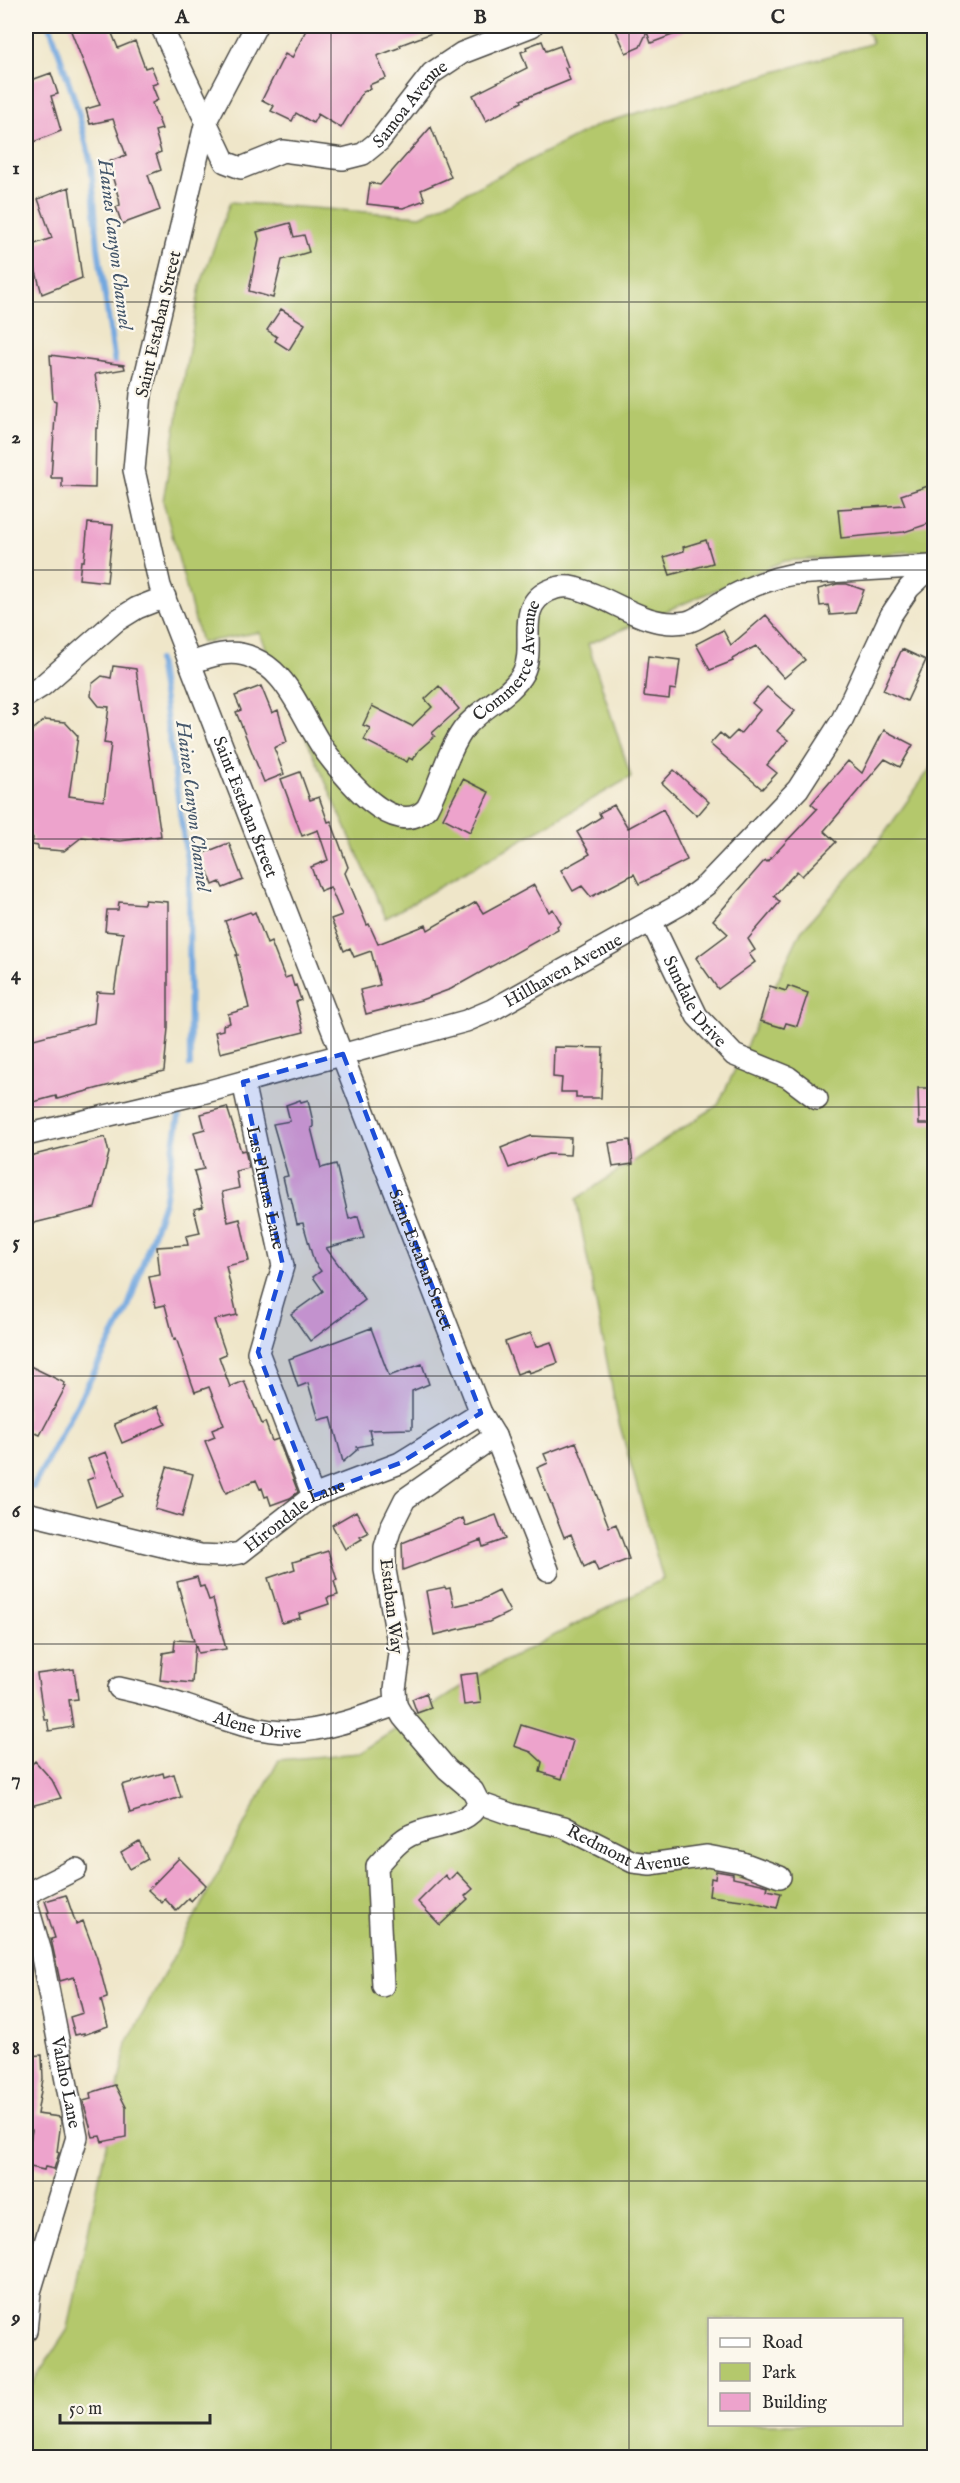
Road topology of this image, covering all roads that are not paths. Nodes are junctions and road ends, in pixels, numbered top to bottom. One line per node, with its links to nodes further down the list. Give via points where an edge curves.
1 (161, 26): 4 (street, Samoa Avenue)
2 (256, 26): 4 (street, Saint Estaban Street)
3 (532, 26): 4 (street, Samoa Avenue, via 462,53 432,73 379,141 363,154 344,159 283,151 241,168 225,162)
4 (206, 121): 6 (street, Saint Estaban Street, via 141,394 134,470)
5 (933, 566): 7 (street, Commerce Avenue, via 773,578 750,586 690,621 675,623 647,620 568,586 554,588 532,604 527,663 522,675 464,729 450,750 427,808 409,819 388,815 359,789 326,752 279,677 261,662 251,656 227,653); 9 (street, Hillhaven Avenue, via 909,588 891,615 841,722 798,789 706,885)
6 (165, 597): 7 (street, Saint Estaban Street); 8 (street, via 116,621)
7 (191, 663): 10 (street, Saint Estaban Street)
8 (26, 696)
9 (651, 921): 10 (street, Hillhaven Avenue, via 492,1010 441,1029); 12 (street, Sundale Drive, via 697,1016 734,1055 788,1077)
10 (343, 1054): 11 (street, Hillhaven Avenue); 14 (street, Saint Estaban Street)
11 (243, 1082): 13 (street, Hillhaven Avenue); 16 (street, Las Plumas Lane, via 283,1266 258,1352)
12 (817, 1099)
13 (26, 1136)
14 (482, 1413): 15 (street, Saint Estaban Street); 16 (street, Hirondale Lane, via 400,1463)
15 (495, 1436): 18 (street, Saint Estaban Street); 20 (street, Estaban Way, via 405,1499 391,1527 385,1558 400,1654)
16 (313, 1496): 17 (street, Hirondale Lane, via 240,1553 222,1556 200,1555)
17 (26, 1513)
18 (548, 1570)
19 (119, 1688): 20 (street, Alene Drive, via 253,1728 282,1732 333,1725)
20 (396, 1705): 21 (street, via 447,1769 473,1791)
21 (479, 1803): 23 (street, Redmont Avenue, via 564,1827 633,1862 650,1864 707,1856); 26 (street, via 462,1818 404,1838 377,1866)
22 (76, 1869): 24 (street)
23 (780, 1876)
24 (26, 1894)
25 (26, 1901): 27 (street, Valaho Lane, via 41,1952 78,2137)
26 (383, 1986)
27 (28, 2291): 28 (street, Valaho Lane)
28 (26, 2331)

